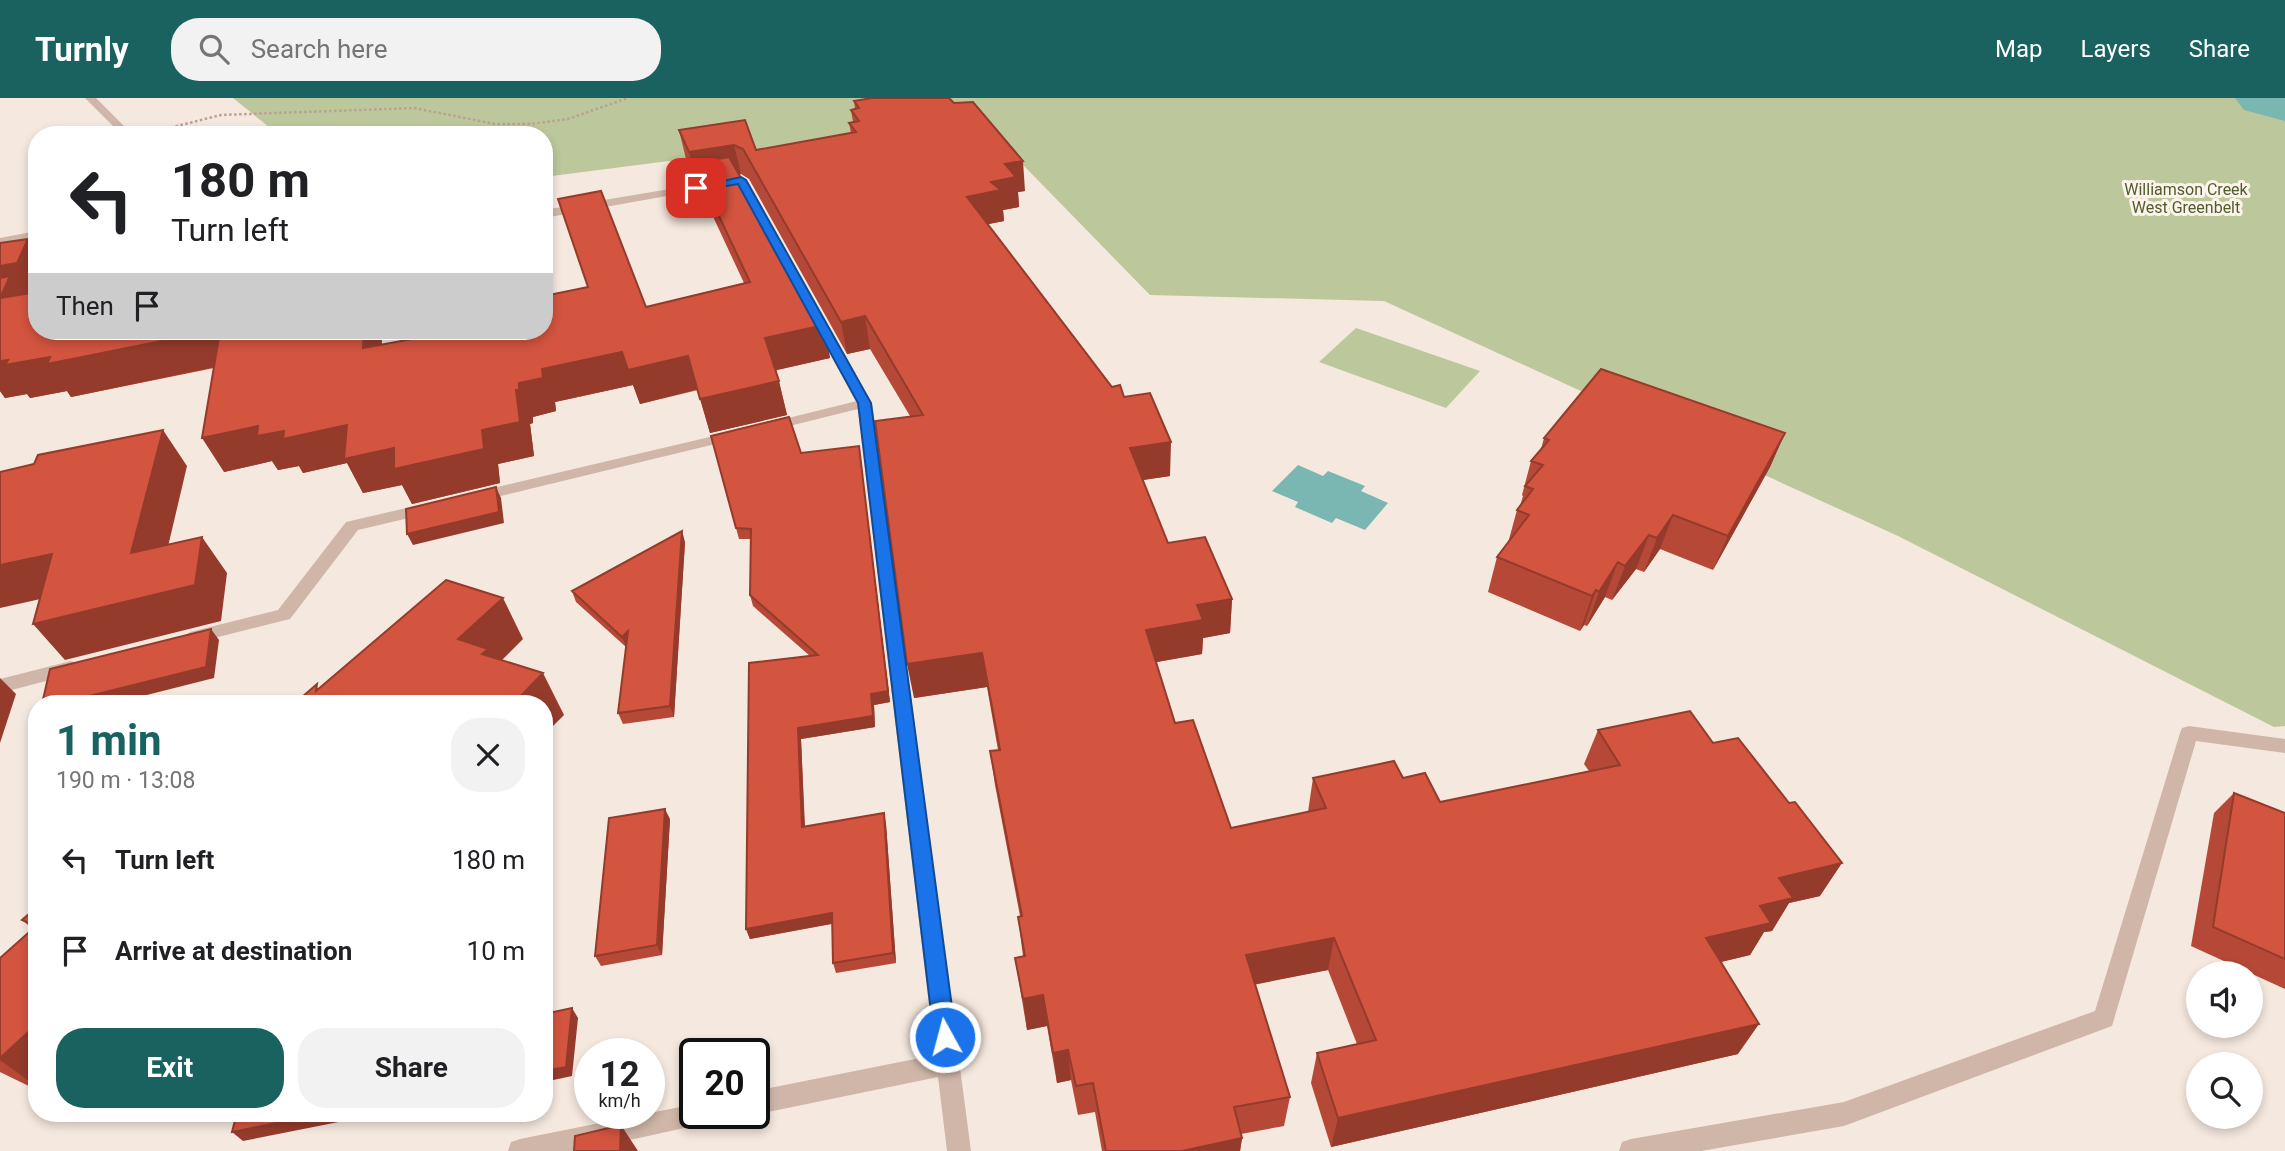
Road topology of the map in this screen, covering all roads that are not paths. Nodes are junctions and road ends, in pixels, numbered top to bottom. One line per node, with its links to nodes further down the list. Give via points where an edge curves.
1 (90, 98): 2 (street)
2 (119, 126)
3 (741, 180): 4 (street)
4 (553, 212)
5 (28, 237): 6 (street)
6 (0, 242)
7 (806, 298): 8 (street)
8 (864, 403): 9 (street, via 352,526 284,615); 13 (street)
9 (176, 642)
10 (81, 665): 11 (street)
11 (0, 685)
12 (2285, 746): 18 (street, via 2189,733 2104,1018 1844,1114)
13 (948, 1064): 14 (street); 17 (street)
14 (770, 1101)
15 (679, 1119): 16 (street)
16 (520, 1151)
17 (959, 1151)
18 (1631, 1151)

